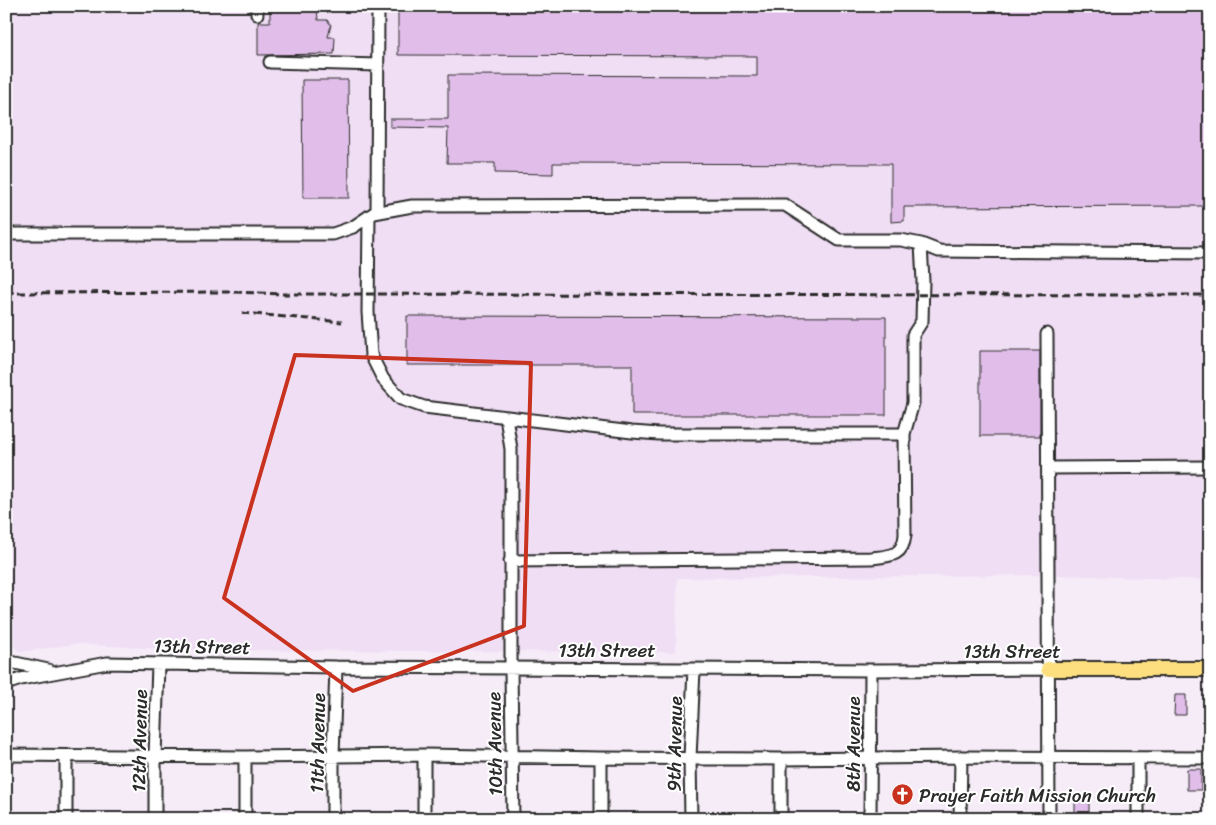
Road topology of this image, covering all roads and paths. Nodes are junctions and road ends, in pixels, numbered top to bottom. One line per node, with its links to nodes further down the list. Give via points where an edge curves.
1 (378, 6): 3 (street)
2 (270, 62): 3 (street)
3 (378, 64): 4 (street)
4 (373, 214): 5 (street, via 353,228 333,234); 6 (street, via 412,206 785,205 839,240 901,240); 9 (street, via 368,312 371,355 383,379 401,399 424,407)
5 (6, 234)
6 (922, 244): 7 (street, via 939,251); 10 (street, via 922,321 912,335 913,403)
7 (1210, 253)
8 (1047, 334): 12 (street)
9 (506, 417): 10 (street, via 659,434); 13 (street, 10th Avenue, via 511,449)
10 (904, 434): 13 (street, via 906,535 900,551 892,555 870,558)
11 (1210, 467): 12 (street)
12 (1048, 468): 19 (street)
13 (510, 561): 17 (street, 10th Avenue)
14 (6, 661): 22 (street)
15 (158, 664): 16 (street, 13th Street); 22 (street, 13th Street, via 107,663); 30 (street, 12th Avenue)
16 (336, 667): 17 (street, 13th Street); 27 (street, 11th Avenue)
17 (511, 668): 18 (street, 13th Street); 28 (street, 10th Avenue)
18 (694, 669): 21 (street, 13th Street); 34 (street, 9th Avenue)
19 (1048, 669): 20 (main road, 13th Street); 21 (street, 13th Street); 32 (street)
20 (1210, 669)
21 (871, 670): 35 (street, 8th Avenue)
22 (54, 672): 23 (street, 13th Street)
23 (6, 684)
24 (6, 755): 26 (street)
25 (424, 755): 27 (street); 28 (street); 43 (street)
26 (66, 756): 30 (street); 39 (street)
27 (333, 756): 31 (street); 42 (street, 11th Avenue)
28 (513, 756): 33 (street); 44 (street, 10th Avenue)
29 (961, 756): 32 (street); 35 (street); 49 (street)
30 (155, 757): 31 (street); 40 (street, 12th Avenue)
31 (245, 757): 41 (street)
32 (1049, 757): 36 (street); 50 (street)
33 (601, 758): 34 (street); 45 (street)
34 (690, 758): 38 (street); 46 (street, 9th Avenue)
35 (870, 758): 38 (street); 48 (street, 8th Avenue)
36 (1138, 758): 37 (street); 51 (street)
37 (1210, 758)
38 (781, 759): 47 (street)
39 (66, 819)
40 (155, 819)
41 (245, 819)
42 (333, 819)
43 (424, 819)
44 (513, 819)
45 (601, 819)
46 (691, 819)
47 (781, 819)
48 (870, 819)
49 (960, 819)
50 (1049, 819)
51 (1138, 819)

